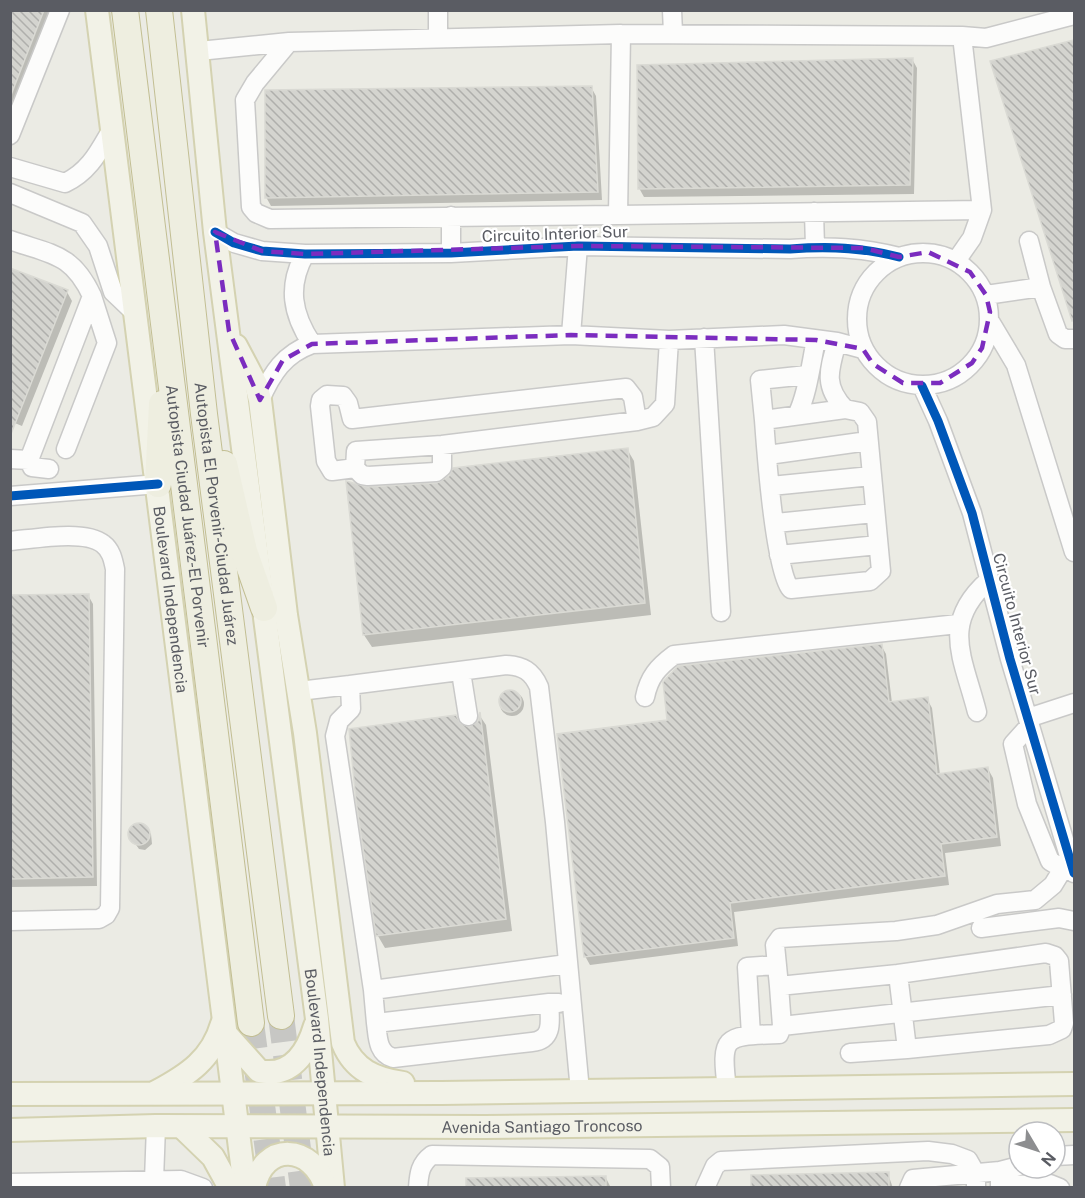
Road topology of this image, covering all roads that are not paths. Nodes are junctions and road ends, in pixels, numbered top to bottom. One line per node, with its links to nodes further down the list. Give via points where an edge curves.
1 (60, 10): 20 (street)
2 (97, 10): 19 (main road, Boulevard Independencia)
3 (112, 10): 18 (highway)
4 (125, 10): 18 (highway, Autopista Ciudad Juárez-El Porvenir)
5 (159, 10): 17 (highway, Autopista El Porvenir-Ciudad Juárez)
6 (166, 10): 17 (highway)
7 (193, 10): 16 (main road, Boulevard Independencia)
8 (438, 10): 14 (street)
9 (672, 10): 11 (street)
10 (1074, 15): 13 (street, via 987,38)
11 (673, 33): 12 (street); 13 (street)
12 (621, 34): 14 (street); 27 (street)
13 (962, 36): 24 (street)
14 (438, 38): 15 (street)
15 (289, 42): 16 (street); 28 (street, via 245,100 251,207 256,213 270,219)
16 (199, 51): 29 (main road, Boulevard Independencia)
17 (166, 57): 59 (highway, Autopista El Porvenir-Ciudad Juárez)
18 (135, 93): 45 (highway, Autopista Ciudad Juárez-El Porvenir)
19 (112, 129): 22 (street, via 93,162); 41 (main road, Boulevard Independencia)
20 (10, 135)
21 (10, 167): 22 (street)
22 (65, 183): 26 (street)
23 (10, 193): 26 (street)
24 (982, 210): 25 (street); 37 (street, via 972,238)
25 (814, 212): 27 (street); 33 (street)
26 (62, 213): 41 (street, via 76,218 90,232 104,259 113,292)
27 (618, 215): 28 (street)
28 (451, 216): 34 (street)
29 (215, 232): 35 (street, Circuito Interior Sur, via 261,251); 43 (main road, Boulevard Independencia)
30 (10, 240): 40 (street, via 70,262)
31 (1029, 241): 38 (street)
32 (578, 246): 33 (street, Circuito Interior Sur); 34 (street, Circuito Interior Sur); 44 (street)
33 (815, 247): 36 (street, Circuito Interior Sur, via 864,248)
34 (451, 253): 35 (street, Circuito Interior Sur)
35 (305, 254): 51 (street, via 297,269 293,306)
36 (899, 256): 37 (street, via 928,252); 52 (street, via 876,272 861,295 856,313)
37 (956, 261): 39 (street, via 970,272)
38 (1041, 287): 39 (street); 48 (street, via 1058,334)
39 (986, 295): 42 (street)
40 (92, 296): 65 (street, via 107,343); 68 (street)
41 (135, 313): 72 (main road, Boulevard Independencia)
42 (991, 323): 54 (street, via 972,363 949,379); 79 (street, via 1016,365)
43 (229, 332): 55 (main road); 82 (main road, Boulevard Independencia)
44 (571, 335): 49 (street); 51 (street)
45 (166, 337): 72 (highway); 112 (highway, Autopista Ciudad Juárez-El Porvenir)
46 (704, 338): 47 (street, via 784,335); 49 (street); 83 (street)
47 (816, 339): 50 (street); 53 (street)
48 (1074, 339)
49 (669, 340): 62 (street, via 664,405 653,417)
50 (837, 342): 52 (street); 57 (street, via 829,386)
51 (312, 344): 55 (street, via 283,360)
52 (863, 349): 54 (street, via 887,375)
53 (807, 375): 58 (street, via 805,399); 61 (street, via 760,380)
54 (922, 386): 81 (street, Circuito Interior Sur, via 972,513)
55 (260, 400): 87 (main road, via 286,615)
56 (456, 409): 60 (street); 62 (street, via 626,388 633,397); 64 (street)
57 (845, 409): 58 (street); 63 (street, via 860,412 864,417)
58 (798, 413): 61 (street)
59 (204, 414): 82 (highway, via 219,445 244,551); 110 (highway, Autopista El Porvenir-Ciudad Juárez)
60 (351, 419): 69 (street); 69 (street, via 343,396 327,395 321,400 328,468 332,471)
61 (764, 420): 66 (street)
62 (637, 421): 64 (street)
63 (868, 441): 66 (street); 71 (street)
64 (451, 443): 69 (street); 69 (street, via 436,472 368,477 362,475)
65 (66, 449)
66 (768, 455): 73 (street)
67 (10, 459): 68 (street)
68 (29, 460): 70 (street, via 33,467)
69 (356, 460)
70 (48, 469)
71 (871, 476): 73 (street); 75 (street)
72 (158, 484): 74 (street); 115 (main road, Boulevard Independencia)
73 (771, 486): 76 (street)
74 (10, 496)
75 (874, 513): 76 (street); 78 (street)
76 (776, 523): 80 (street)
77 (10, 541): 97 (street, via 81,536 96,539 111,554 115,569 110,909 99,919)
78 (878, 545): 80 (street); 80 (street, via 881,571 875,578 797,590 787,585)
79 (1074, 552)
80 (779, 555)
81 (988, 580): 84 (street, via 973,593); 92 (street, Circuito Interior Sur)
82 (264, 608): 95 (main road, Boulevard Independencia)
83 (721, 612)
84 (958, 624): 88 (street, via 674,655 648,680); 90 (street, via 959,644)
85 (461, 672): 86 (street); 91 (street); 100 (street, via 518,666 534,676 539,687)
86 (350, 685): 87 (street); 103 (street, via 351,709 339,721 335,736)
87 (300, 691): 93 (main road)
88 (645, 697)
89 (1074, 703): 92 (street)
90 (977, 712)
91 (468, 716)
92 (1029, 722): 94 (street, Circuito Interior Sur); 94 (street, via 1013,744 1027,804 1050,861)
93 (305, 733): 95 (main road); 124 (main road, via 343,1043 354,1063 372,1076)
94 (1069, 867): 96 (street, via 1035,900 998,904)
95 (303, 910): 111 (main road, Boulevard Independencia)
96 (979, 920): 98 (street); 99 (street); 101 (street, via 896,931 784,937 775,945)
97 (10, 921)
98 (1074, 921)
99 (985, 962): 102 (street); 105 (street, via 1052,954 1059,961)
100 (567, 964): 103 (street); 107 (street)
101 (777, 965): 104 (street); 106 (street, via 747,968)
102 (898, 974): 104 (street); 109 (street)
103 (373, 990): 113 (street)
104 (780, 990): 106 (street); 114 (street)
105 (1062, 995): 109 (street); 117 (street, via 1064,1023 1062,1029 1049,1035)
106 (750, 998): 116 (street)
107 (573, 1002): 108 (street); 121 (street)
108 (549, 1003): 113 (street); 113 (street, via 550,1028 539,1042 393,1058 380,1047)
109 (902, 1014): 114 (street); 117 (street)
110 (281, 1016)
111 (317, 1019): 115 (main road, via 299,1060 280,1071 260,1071); 122 (main road, Boulevard Independencia)
112 (251, 1023)
113 (376, 1023)
114 (782, 1026): 116 (street, via 779,1034)
115 (225, 1027): 123 (main road, via 202,1061 181,1079); 126 (main road, Boulevard Independencia)
116 (751, 1035): 120 (street, via 729,1041 724,1048)
117 (907, 1049): 118 (street)
118 (850, 1053)
119 (1074, 1084): 120 (main road, Avenida Santiago Troncoso)
120 (727, 1089): 121 (main road, Avenida Santiago Troncoso)
121 (580, 1091): 124 (main road, Avenida Santiago Troncoso)
122 (323, 1092): 124 (main road, Avenida Santiago Troncoso); 126 (main road, Avenida Santiago Troncoso); 130 (main road, Boulevard Independencia)
123 (155, 1093): 125 (main road, Avenida Santiago Troncoso); 126 (main road, Avenida Santiago Troncoso)
124 (442, 1093)
125 (10, 1094)
126 (233, 1094): 131 (main road, Boulevard Independencia)
127 (1074, 1120): 130 (main road, Avenida Santiago Troncoso)
128 (156, 1126): 129 (main road, Avenida Santiago Troncoso); 132 (main road, Avenida Santiago Troncoso); 133 (street)
129 (182, 1127): 131 (main road, Avenida Santiago Troncoso); 139 (main road, via 213,1157)
130 (327, 1127): 131 (main road, Avenida Santiago Troncoso); 143 (main road, Boulevard Independencia)
131 (238, 1128): 140 (main road, Boulevard Independencia)
132 (10, 1130)
133 (154, 1180): 137 (street); 138 (street, via 181,1180)
134 (976, 1181): 135 (street); 136 (street); 146 (street, via 968,1160 928,1151 721,1161)
135 (1000, 1181): 148 (street)
136 (948, 1182): 147 (street, via 913,1179)
137 (10, 1183)
138 (203, 1188)
139 (230, 1188)
140 (245, 1188)
141 (254, 1188): 142 (main road, via 263,1166 289,1153 300,1154 316,1166)
142 (326, 1188)
143 (333, 1188)
144 (418, 1188): 145 (street, via 419,1171 432,1155 650,1159 660,1167)
145 (661, 1188)
146 (705, 1188)
147 (909, 1188)
148 (1060, 1188)

